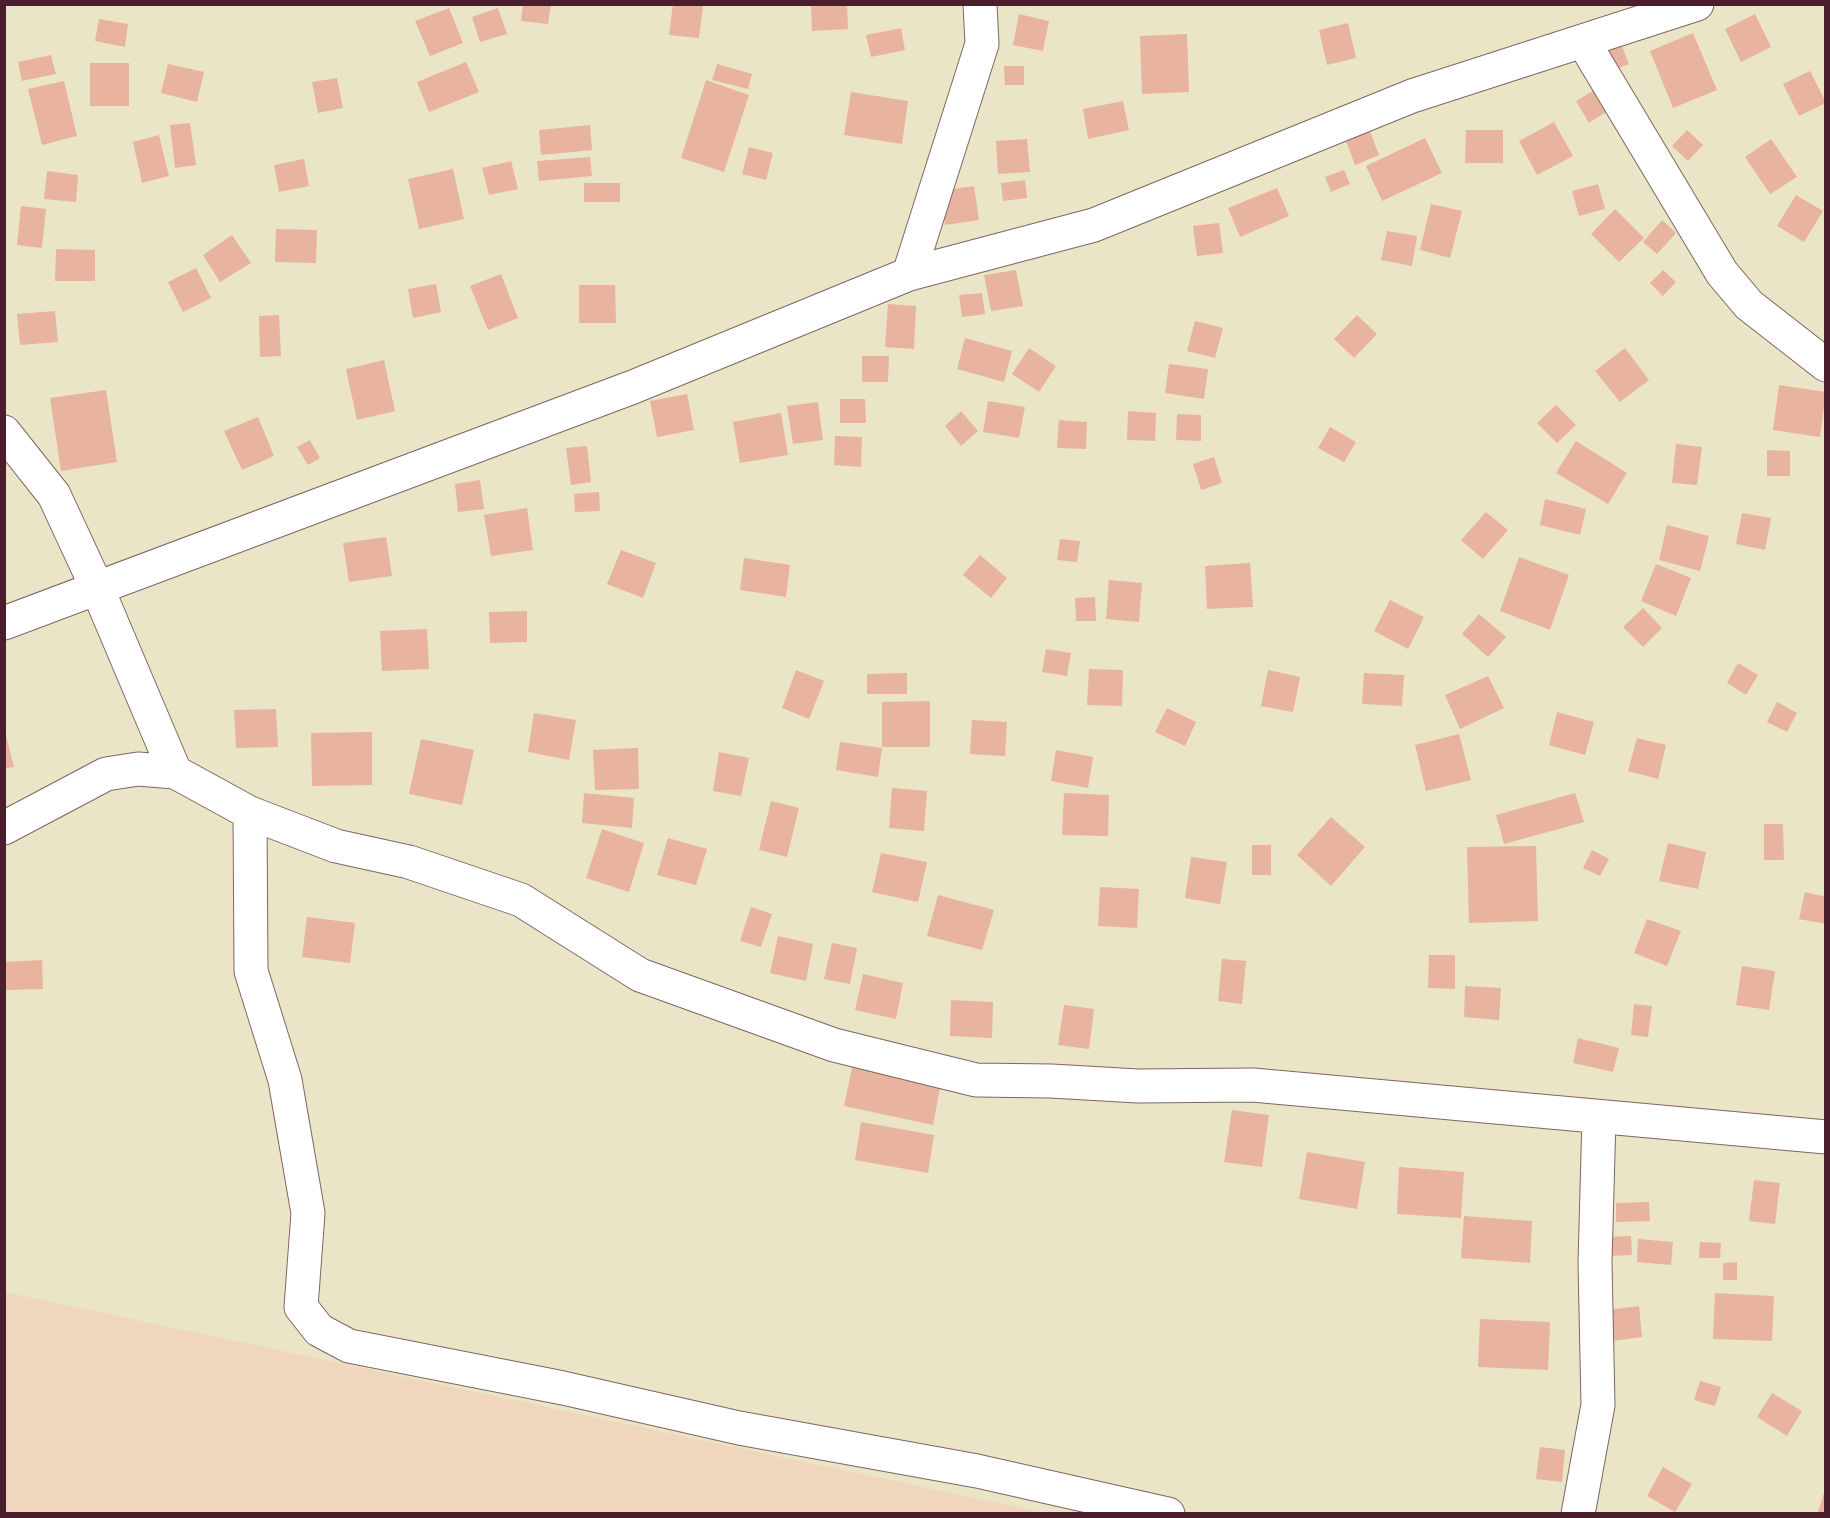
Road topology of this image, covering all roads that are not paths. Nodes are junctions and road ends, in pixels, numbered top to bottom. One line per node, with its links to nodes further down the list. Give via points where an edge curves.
1 (980, 4): 4 (street, via 982,44)
2 (1698, 4): 3 (street)
3 (1583, 41): 4 (street, via 1412,96 1094,225); 5 (street, via 1722,273 1749,305)
4 (909, 274): 7 (street, via 633,387)
5 (1826, 365)
6 (4, 432): 7 (street, via 54,495)
7 (98, 590): 8 (street); 9 (street)
8 (4, 623)
9 (175, 772): 10 (street); 11 (street, via 138,769 106,774)
10 (250, 813): 12 (street, via 336,846 409,862 521,900 640,975 834,1045 976,1080 1138,1086 1253,1085); 14 (street, via 251,971 285,1080 308,1213 301,1307 319,1330 349,1346 739,1428 977,1471)
11 (4, 828)
12 (1599, 1117): 13 (street); 15 (street, via 1595,1263 1598,1405)
13 (1826, 1137)
14 (1168, 1514)
15 (1578, 1514)

